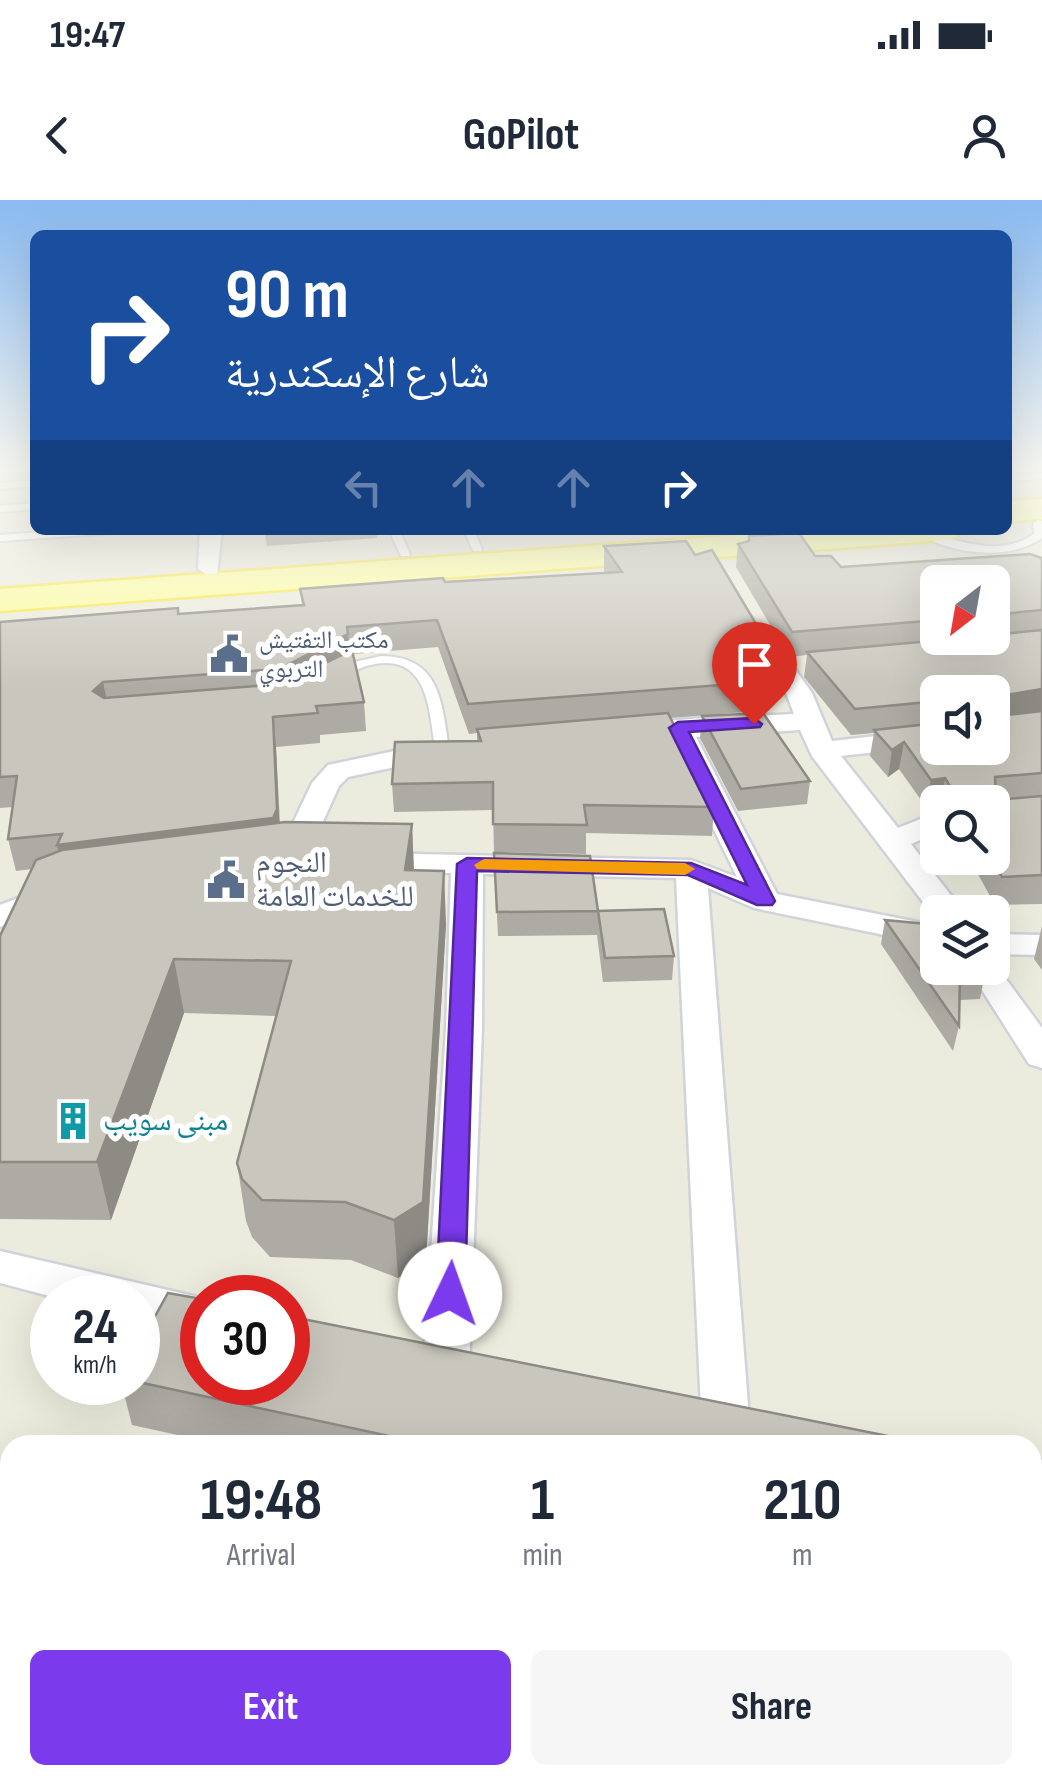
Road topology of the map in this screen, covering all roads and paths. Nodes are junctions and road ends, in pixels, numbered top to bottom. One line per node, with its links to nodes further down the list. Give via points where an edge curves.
1 (211, 540): 7 (street)
2 (473, 540): 3 (main road); 6 (main road)
3 (703, 540): 8 (street); 10 (main road)
4 (955, 540): 5 (lane, via 978,549)
5 (1034, 540)
6 (400, 542): 7 (main road)
7 (210, 568): 9 (main road)
8 (724, 577)
9 (0, 586)
10 (0, 600)
11 (742, 608): 13 (street)
12 (815, 665): 13 (street)
13 (779, 669): 15 (street)
14 (324, 685): 20 (lane, via 350,666 403,659 424,674)
15 (811, 721): 16 (street); 21 (street)
16 (678, 728): 17 (street); 30 (street)
17 (600, 736)
18 (920, 739): 21 (street)
19 (474, 747): 20 (street)
20 (442, 750): 24 (street, via 338,771 326,782)
21 (822, 750): 23 (street)
22 (920, 829): 23 (street)
23 (896, 840): 29 (street)
24 (292, 861): 25 (street); 26 (street)
25 (467, 864): 27 (street); 39 (street)
26 (254, 866)
27 (691, 869): 30 (street); 40 (street)
28 (85, 887): 31 (street)
29 (936, 895)
30 (765, 901): 32 (street)
31 (0, 917)
32 (920, 932)
33 (1010, 944): 34 (street)
34 (1042, 945)
35 (997, 985): 36 (street)
36 (1042, 1056)
37 (0, 1268): 38 (street)
38 (30, 1275)
39 (447, 1370)
40 (726, 1430)

